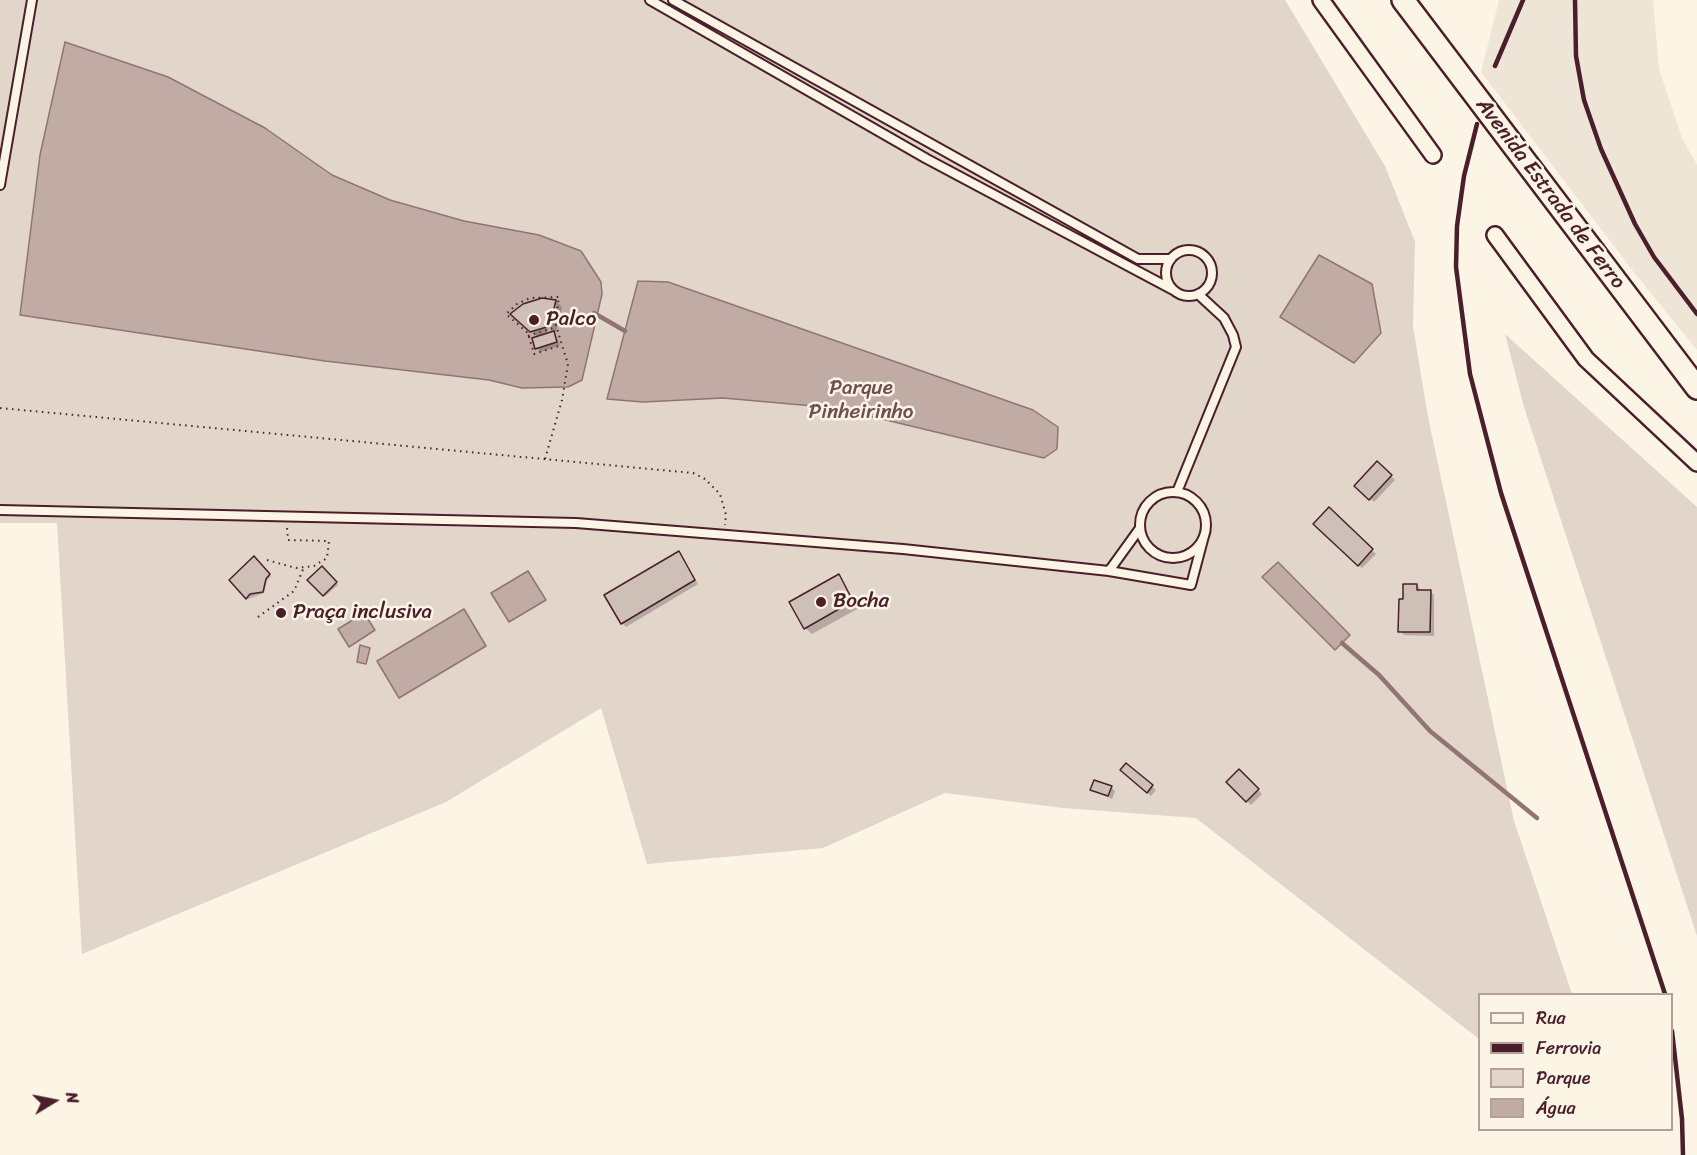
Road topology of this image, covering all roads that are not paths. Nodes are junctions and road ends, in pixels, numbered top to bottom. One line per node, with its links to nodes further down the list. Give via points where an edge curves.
1 (32, 0): 7 (lane)
2 (650, 0): 10 (lane, via 927,159)
3 (673, 0): 9 (lane, via 1138,259)
4 (1321, 0): 6 (street)
5 (1403, 0): 12 (main road, Avenida Estrada de Ferro)
6 (1433, 155)
7 (0, 185)
8 (1495, 235): 13 (street, via 1586,359)
9 (1171, 259): 10 (lane, via 1167,276); 11 (lane, via 1192,250 1210,264 1212,276)
10 (1175, 291): 11 (lane, via 1186,296)
11 (1198, 294): 14 (lane, via 1224,318 1236,347)
12 (1697, 388)
13 (1697, 463)
14 (1177, 492): 16 (lane, via 1162,493 1150,501); 17 (lane, via 1191,497 1201,507 1206,521)
15 (0, 510): 18 (lane, via 576,523)
16 (1140, 528): 17 (lane, via 1155,553 1169,558 1184,556); 18 (lane)
17 (1204, 536): 18 (lane, via 1191,585)
18 (1109, 571)

